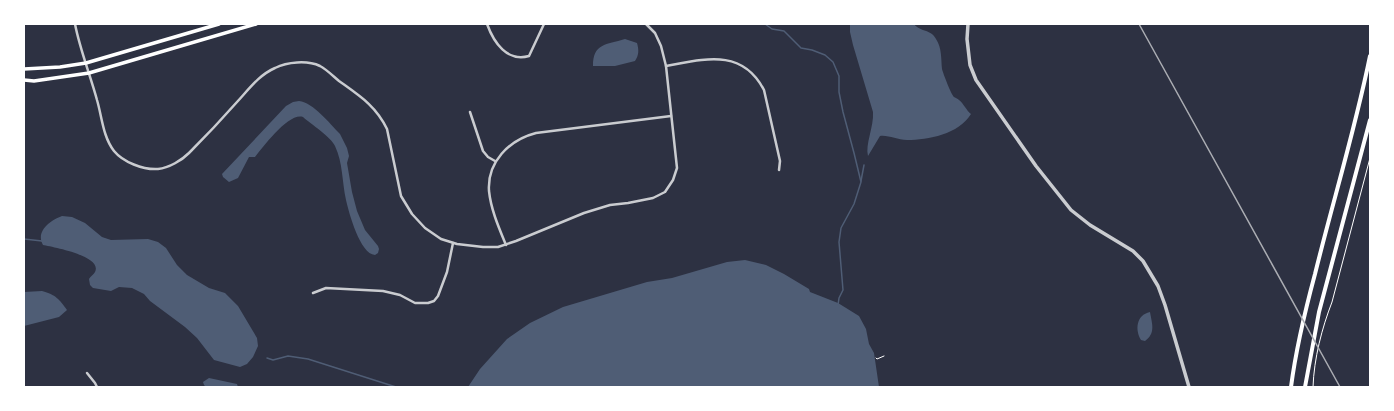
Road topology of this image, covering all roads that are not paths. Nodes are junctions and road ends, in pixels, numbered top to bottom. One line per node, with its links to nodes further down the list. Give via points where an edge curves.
1 (76, 24): 9 (street)
2 (219, 24): 9 (main road)
3 (256, 24): 12 (main road)
4 (487, 24): 5 (street, via 503,51 521,58 529,56)
5 (544, 24)
6 (646, 24): 10 (street, via 655,33)
7 (968, 24): 24 (street, via 970,66 976,80 1036,166 1072,210 1090,225 1133,251 1143,261 1158,286 1165,305)
8 (1370, 56): 25 (main road, via 1297,347)
9 (86, 63): 11 (main road); 12 (street)
10 (666, 66): 15 (street); 18 (street, via 727,60 742,64 752,72 764,90 780,161)
11 (24, 69)
12 (89, 73): 13 (main road, via 34,81); 19 (street, via 106,135 114,151 126,161 158,169 173,164 188,154 260,77 275,68 291,63 319,66 376,110 387,130 401,196 425,228 441,239)
13 (24, 80)
14 (470, 112): 17 (street, via 483,151)
15 (671, 116): 17 (street, via 536,133 515,141); 20 (street, via 677,168 666,192 653,198 584,212)
16 (1370, 120): 26 (main road, via 1319,312)
17 (495, 161): 20 (street, via 489,190 494,214)
18 (779, 170)
19 (453, 243): 20 (street, via 483,247); 21 (street, via 447,272 434,301 415,303 400,295 383,291 326,288)
20 (506, 245)
21 (313, 293)
22 (87, 374): 23 (street)
23 (97, 387)
24 (1189, 387)
25 (1291, 387)
26 (1305, 387)

